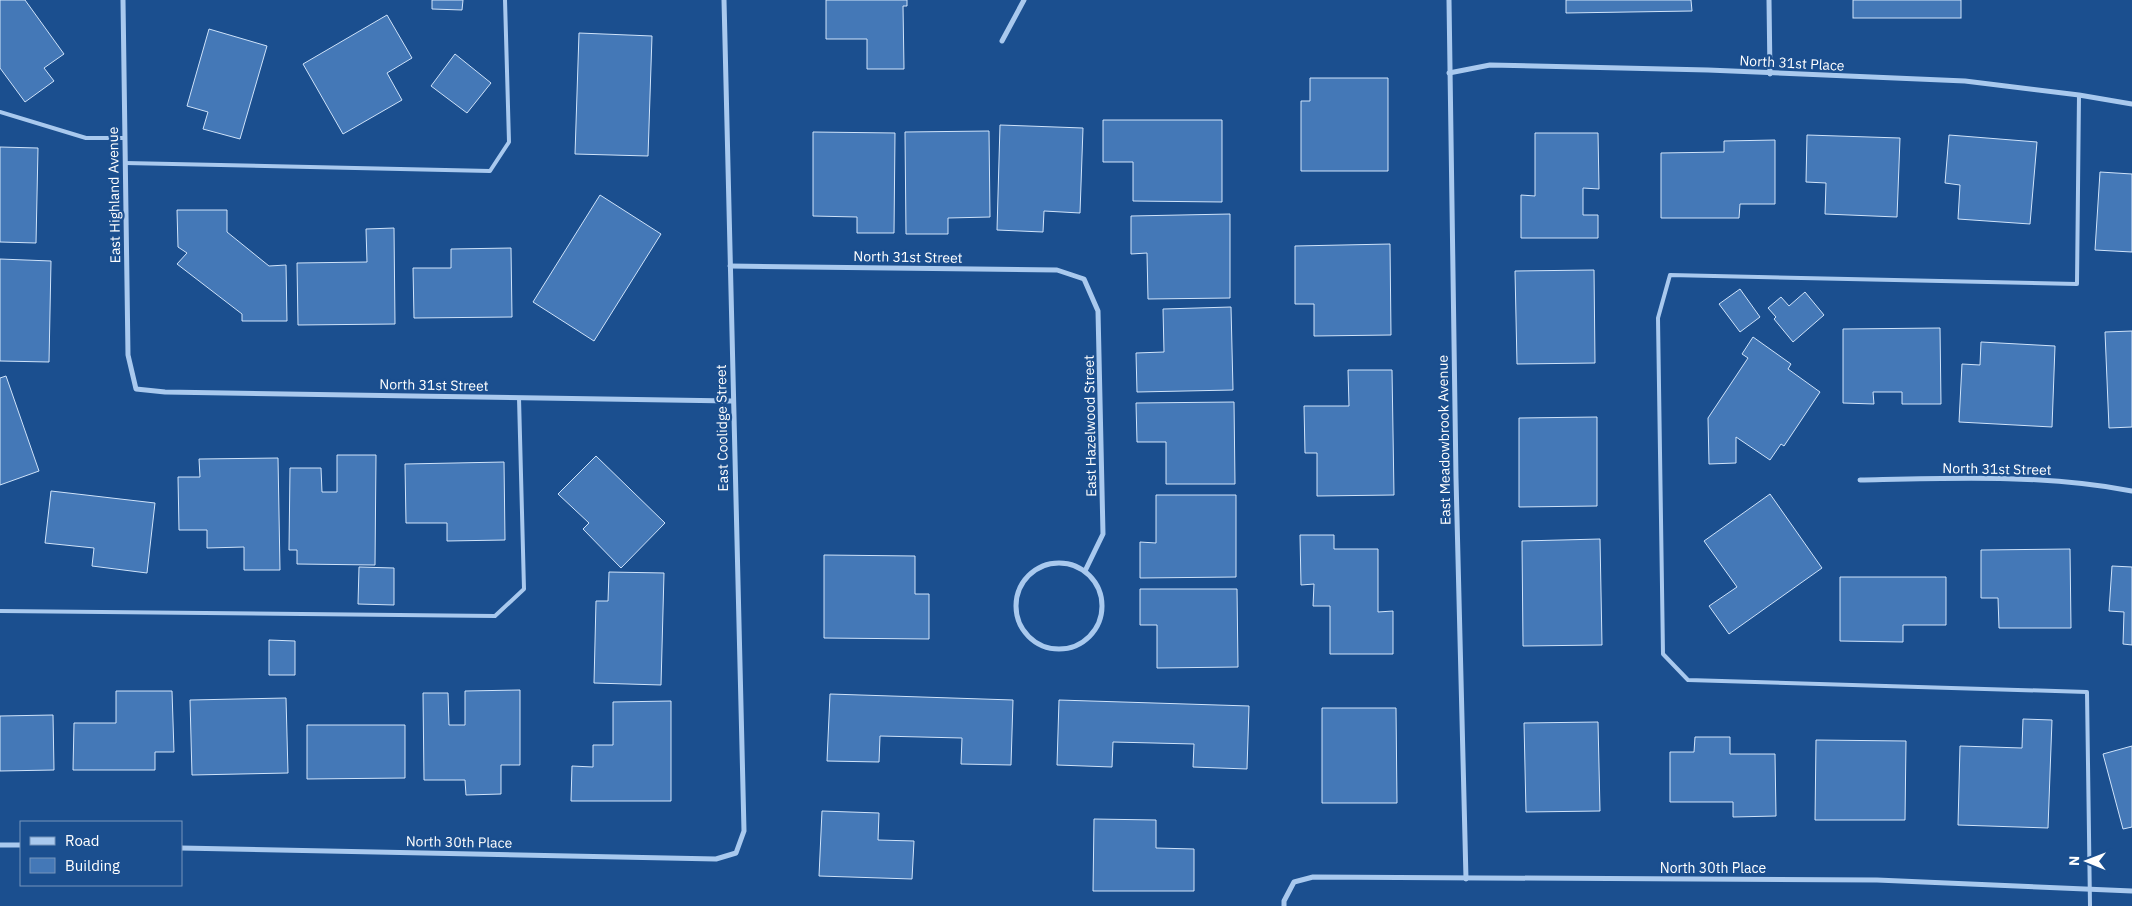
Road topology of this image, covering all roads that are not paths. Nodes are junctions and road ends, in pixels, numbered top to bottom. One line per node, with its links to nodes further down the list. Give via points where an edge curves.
1 (123, 0): 13 (street, East Highland Avenue)
2 (505, 0): 14 (lane, via 509,142 490,171)
3 (724, 0): 15 (street, East Coolidge Street)
4 (1024, 0): 7 (street)
5 (1449, 0): 8 (street, East Meadowbrook Avenue)
6 (1769, 0): 9 (street)
7 (1002, 41)
8 (1450, 73): 9 (street, North 31st Place, via 1490,66); 28 (street, East Meadowbrook Avenue)
9 (1770, 74): 10 (street, North 31st Place, via 1965,81)
10 (2079, 95): 11 (street, North 31st Place); 29 (lane, via 2077,284 1670,275 1658,318 1658,348 1663,654 1688,680 2087,692)
11 (2132, 104)
12 (0, 112): 13 (lane, via 86,138)
13 (125, 138): 14 (street, East Highland Avenue)
14 (125, 163): 17 (street, East Highland Avenue, via 128,355)
15 (730, 266): 16 (street, North 31st Street, via 1057,270); 19 (street, East Coolidge Street)
16 (1084, 279): 22 (street, East Hazelwood Street, via 1098,311 1103,534)
17 (136, 389): 18 (street, North 31st Street)
18 (519, 398): 19 (street, North 31st Street); 23 (lane, via 524,588 495,616)
19 (732, 401): 27 (street, East Coolidge Street, via 744,831)
20 (1860, 480): 21 (street, North 31st Street, via 2009,479 2094,484)
21 (2132, 492)
22 (1085, 571): 22 (street, via 1066,564 1045,565 1023,583 1016,610 1028,636 1053,649 1067,649 1081,644 1092,634 1101,616 1101,594)
23 (0, 611)
24 (0, 845): 25 (street)
25 (20, 845)
26 (182, 848): 27 (street, North 30th Place, via 716,859)
27 (736, 854)
28 (1466, 879): 29 (street, North 30th Place, via 1877,880); 31 (street, North 30th Place, via 1313,877 1294,882)
29 (2089, 888): 30 (street, North 30th Place); 32 (lane)
30 (2132, 891)
31 (1284, 906)
32 (2090, 906)

